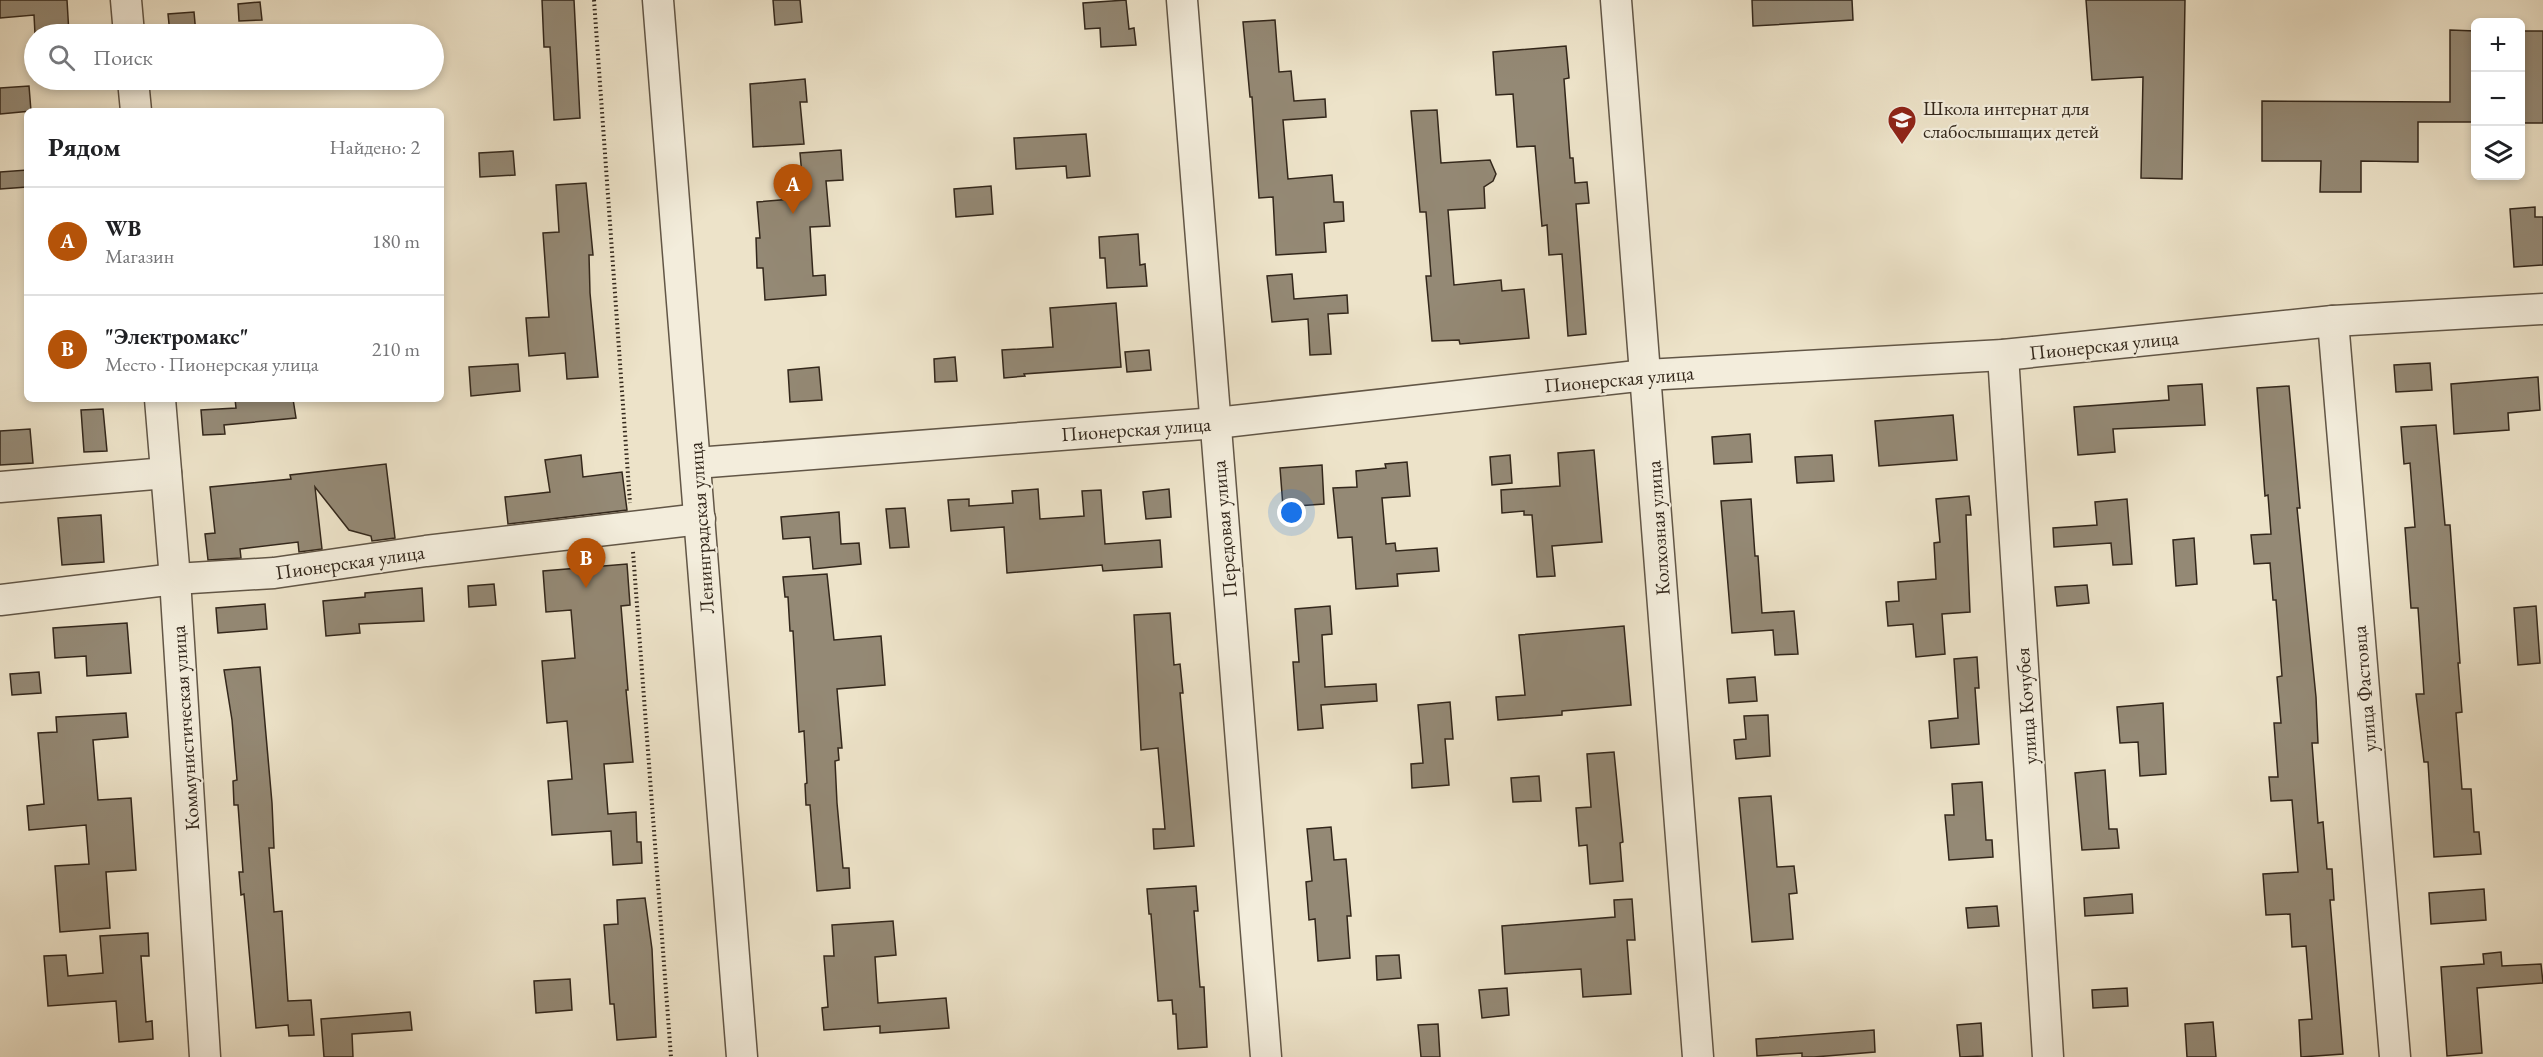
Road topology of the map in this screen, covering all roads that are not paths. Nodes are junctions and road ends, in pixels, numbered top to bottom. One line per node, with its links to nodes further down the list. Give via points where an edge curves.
1 (126, 0): 5 (street)
2 (658, 0): 14 (street, Ленинградская улица)
3 (1182, 0): 13 (street, Передовая улица)
4 (1616, 0): 11 (street, Колхозная улица)
5 (128, 24)
6 (134, 90): 7 (street)
7 (136, 108)
8 (2543, 309): 9 (street, Пионерская улица)
9 (2333, 321): 10 (street, Пионерская улица); 25 (street, улица Фастовца)
10 (2004, 355): 11 (street, Пионерская улица); 24 (street, улица Кочубея)
11 (1646, 375): 13 (street, Пионерская улица); 23 (street, Колхозная улица)
12 (160, 402): 15 (street, Коммунистическая улица)
13 (1216, 423): 14 (street, Пионерская улица); 22 (street, Передовая улица)
14 (696, 463): 17 (street, Ленинградская улица)
15 (166, 473): 16 (street); 18 (street, Коммунистическая улица)
16 (0, 487)
17 (700, 519): 18 (street, Пионерская улица, via 274,573); 21 (street, Ленинградская улица)
18 (175, 579): 19 (street, Пионерская улица); 20 (street, Коммунистическая улица)
19 (0, 600)
20 (205, 1057)
21 (742, 1057)
22 (1266, 1057)
23 (1698, 1057)
24 (2048, 1057)
25 (2395, 1057)

